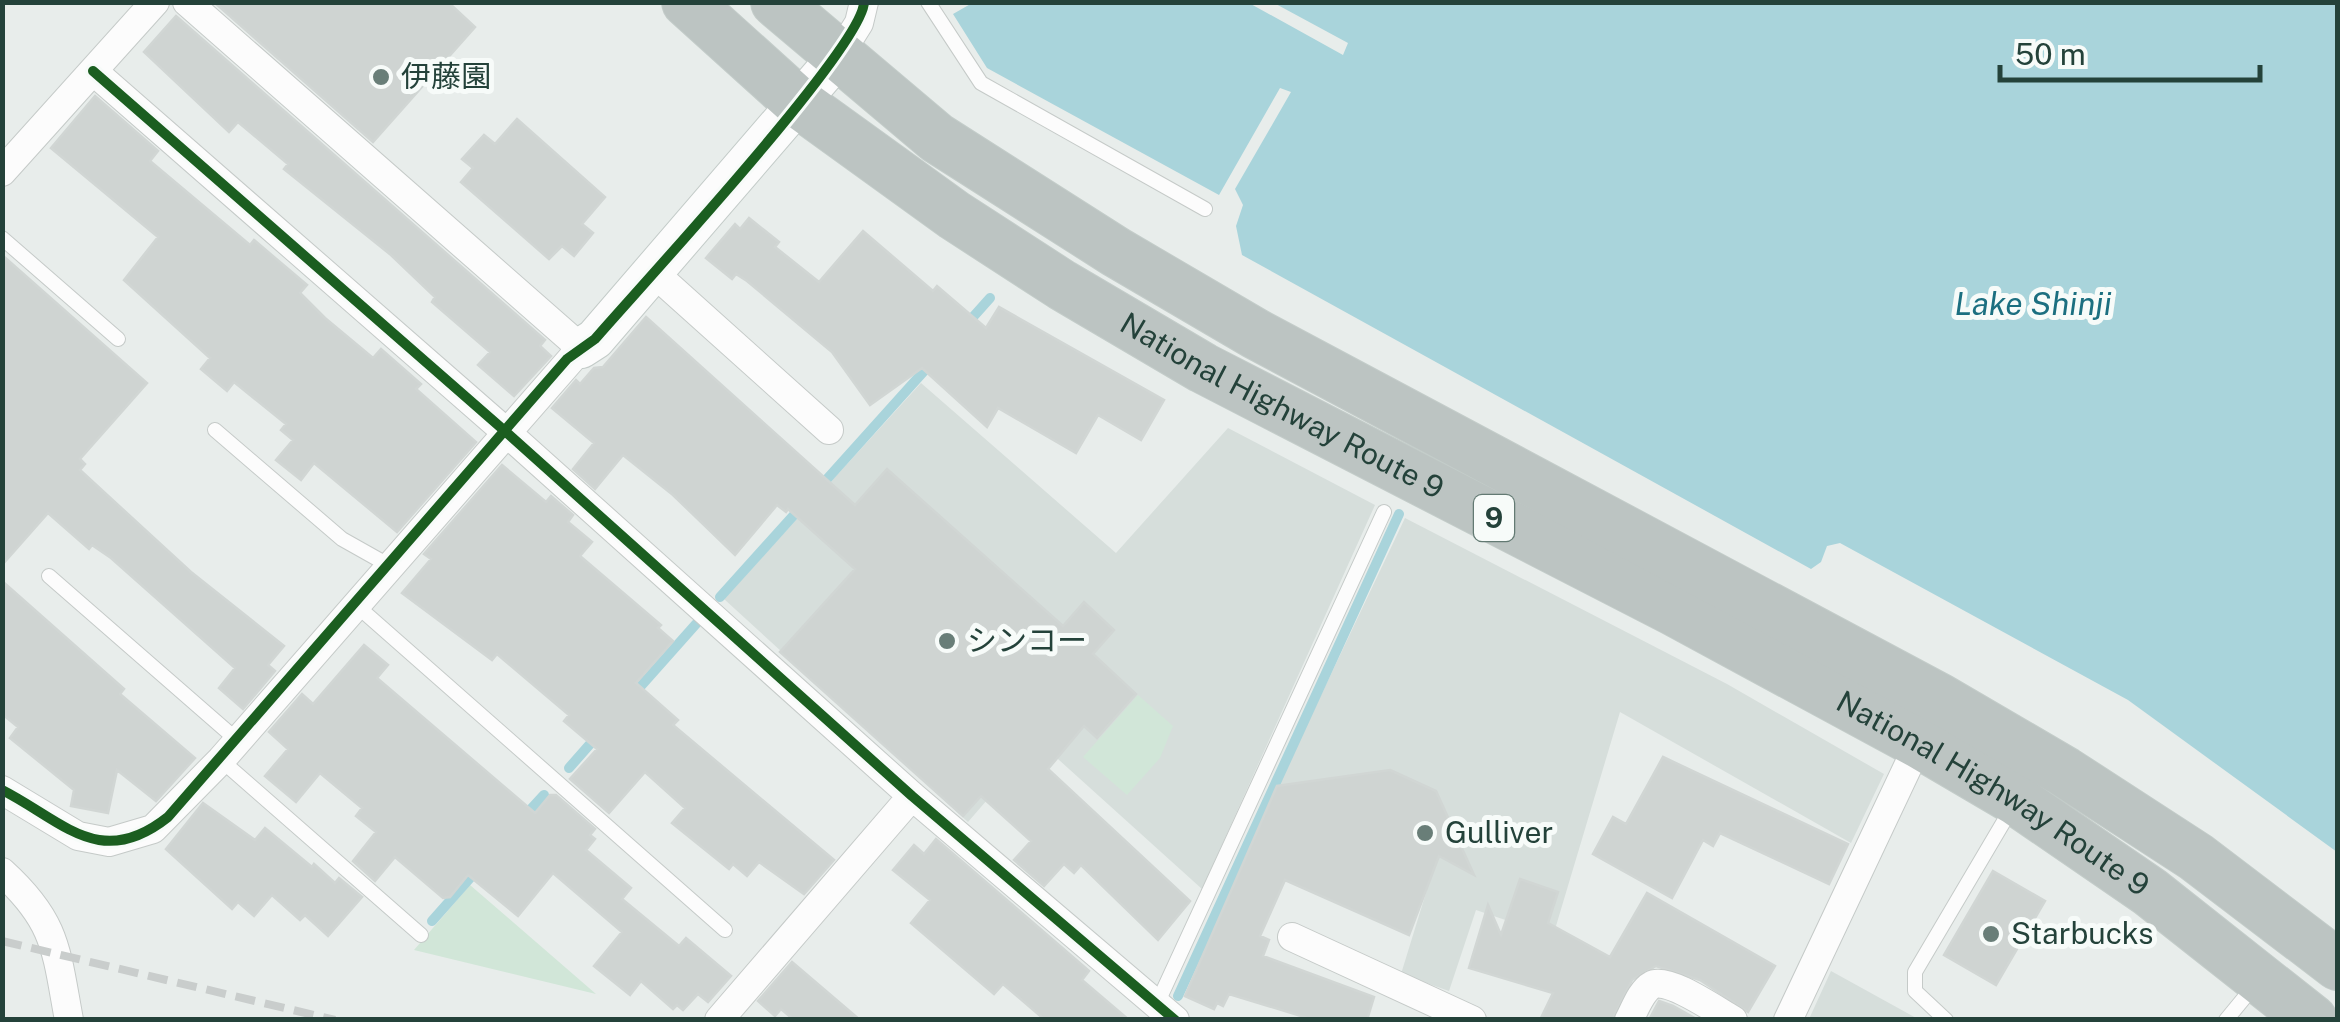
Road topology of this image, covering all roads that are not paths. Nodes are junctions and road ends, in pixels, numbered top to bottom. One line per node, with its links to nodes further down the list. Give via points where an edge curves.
1 (154, 2): 8 (street)
2 (187, 2): 15 (street)
3 (687, 2): 9 (highway, National Highway Route 9 / 9)
4 (776, 2): 7 (highway, National Highway Route 9 / 9)
5 (864, 2): 7 (street)
6 (928, 2): 11 (lane, via 981,83)
7 (837, 58): 9 (street); 32 (highway, National Highway Route 9 / 9, via 937,138 1179,288 2065,772 2196,856)
8 (92, 70): 10 (street); 18 (street)
9 (799, 103): 13 (street); 23 (highway, National Highway Route 9 / 9, via 954,215 1203,368)
10 (2, 172)
11 (1205, 209)
12 (2, 238): 14 (lane)
13 (652, 272): 15 (street); 17 (street)
14 (118, 339)
15 (581, 348): 18 (street)
16 (215, 430): 20 (lane, via 342,540)
17 (829, 430)
18 (506, 432): 20 (street); 26 (street)
19 (1384, 512): 34 (lane)
20 (390, 566): 22 (street)
21 (49, 576): 24 (lane)
22 (356, 605): 24 (street); 29 (lane)
23 (1919, 742): 27 (highway, National Highway Route 9 / 9); 40 (street)
24 (229, 750): 25 (street, via 153,829 109,842 69,832); 30 (lane)
25 (2, 790)
26 (912, 796): 34 (street); 36 (street)
27 (2016, 800): 33 (highway, National Highway Route 9 / 9); 41 (lane, via 1915,972 1916,991)
28 (2, 872): 35 (street, via 43,914)
29 (725, 930)
30 (420, 936)
31 (1292, 937): 37 (street)
32 (2338, 965)
33 (2261, 978): 42 (lane); 43 (highway, National Highway Route 9 / 9)
34 (1166, 1012)
35 (69, 1020)
36 (719, 1020)
37 (1472, 1020)
38 (1629, 1020): 39 (street, via 1644,992 1665,982)
39 (1733, 1020)
40 (1788, 1020)
41 (1946, 1020)
42 (2226, 1020)
43 (2312, 1020)

